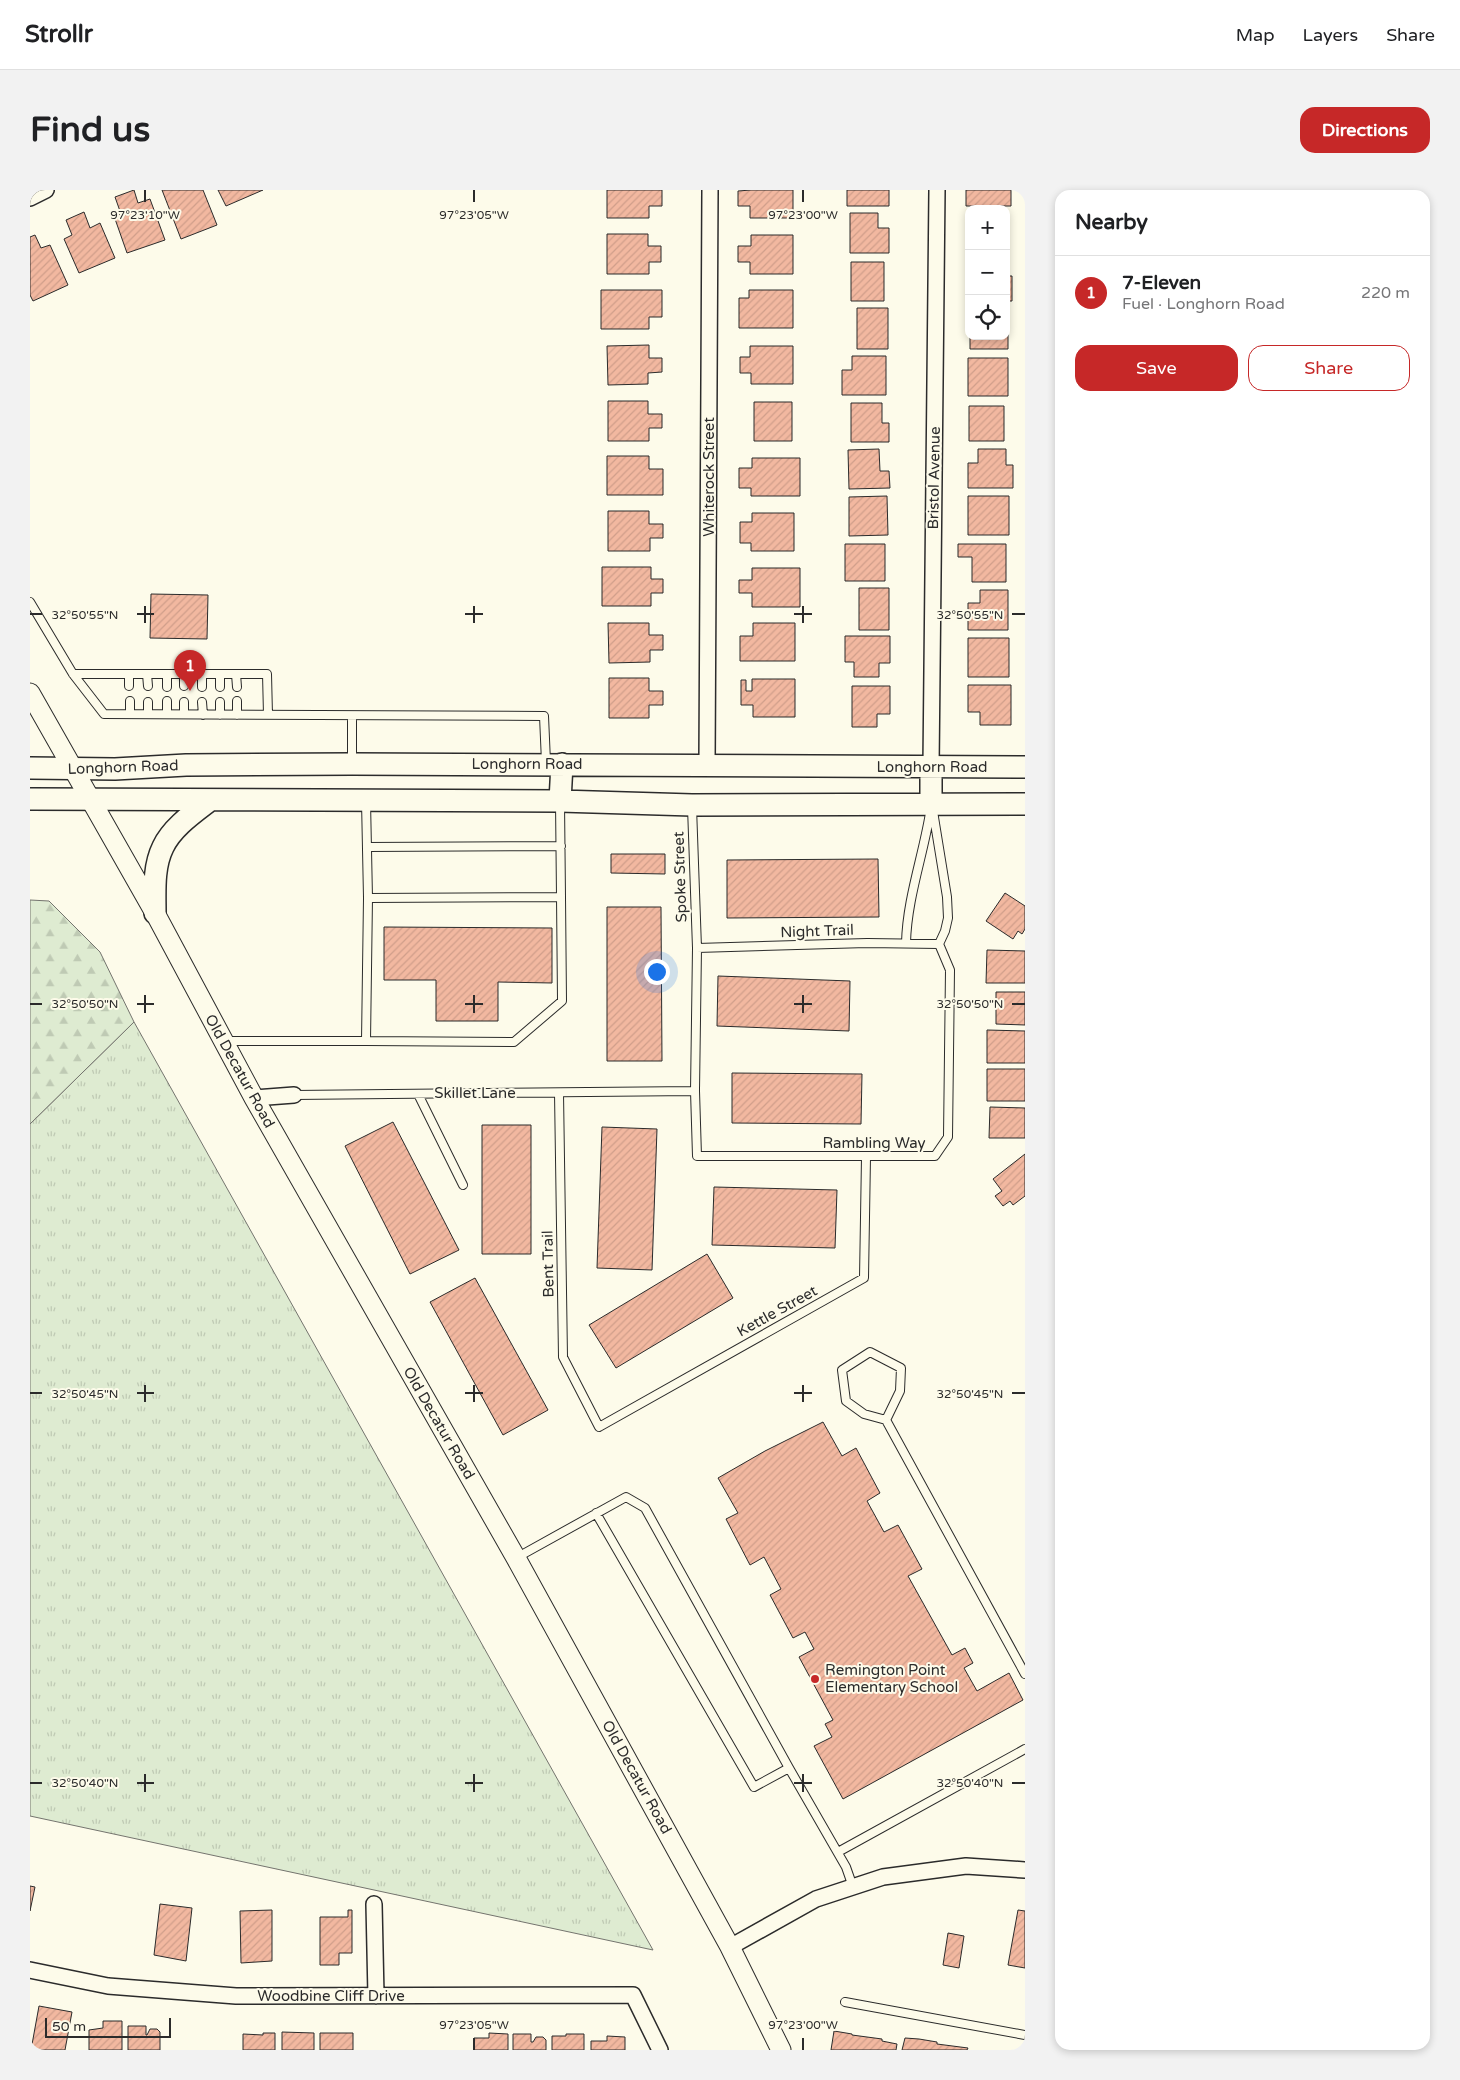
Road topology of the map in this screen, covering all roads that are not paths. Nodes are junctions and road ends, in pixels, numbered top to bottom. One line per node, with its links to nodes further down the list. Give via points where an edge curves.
1 (46, 190): 4 (street)
2 (710, 190): 40 (street, Whiterock Street)
3 (937, 190): 41 (street, Bristol Avenue)
4 (30, 198)
5 (30, 602): 6 (lane)
6 (73, 674): 7 (lane); 29 (lane, via 104,714)
7 (129, 674): 8 (lane); 14 (lane)
8 (148, 674): 9 (lane); 15 (lane)
9 (167, 674): 10 (lane); 17 (lane)
10 (184, 674): 11 (lane); 16 (lane)
11 (202, 674): 12 (lane); 18 (lane)
12 (220, 674): 13 (lane); 19 (lane)
13 (236, 674): 20 (lane); 36 (lane, via 267,674)
14 (130, 686)
15 (148, 686)
16 (184, 686)
17 (167, 687)
18 (202, 687)
19 (220, 687)
20 (237, 687)
21 (30, 693): 44 (street, Old Decatur Road)
22 (130, 701): 29 (lane)
23 (167, 701): 31 (lane)
24 (237, 701): 35 (lane)
25 (148, 702): 30 (lane)
26 (184, 702): 32 (lane)
27 (202, 702): 33 (lane)
28 (220, 702): 34 (lane)
29 (130, 714): 30 (lane)
30 (148, 714): 31 (lane)
31 (167, 714): 32 (lane)
32 (184, 714): 33 (lane)
33 (203, 714): 34 (lane)
34 (220, 714): 35 (lane)
35 (237, 714): 36 (lane)
36 (268, 715): 37 (lane)
37 (352, 716): 38 (lane); 39 (lane, via 544,716)
38 (352, 764): 39 (main road, Longhorn Road); 44 (main road, Longhorn Road)
39 (554, 764): 40 (main road, Longhorn Road); 49 (main road)
40 (707, 765): 41 (main road, Longhorn Road)
41 (931, 767): 42 (main road, Longhorn Road); 50 (main road)
42 (1025, 767)
43 (30, 768): 44 (main road, Longhorn Road)
44 (74, 769): 46 (street, Old Decatur Road)
45 (30, 799): 46 (main road, Longhorn Road)
46 (90, 800): 47 (main road, Longhorn Road); 57 (street, Old Decatur Road)
47 (209, 801): 48 (main road, Longhorn Road); 57 (main road, via 184,820 163,848 155,877)
48 (366, 801): 49 (main road, Longhorn Road); 54 (lane)
49 (560, 802): 51 (main road, Longhorn Road); 53 (lane)
50 (931, 803): 51 (main road, Longhorn Road); 52 (main road, Longhorn Road); 58 (lane, via 925,844 907,912); 59 (lane, via 947,897 948,918)
51 (692, 804): 60 (lane, Spoke Street)
52 (1025, 804)
53 (561, 846): 54 (lane); 55 (lane)
54 (367, 847): 56 (lane)
55 (561, 897): 56 (lane); 62 (lane, via 562,1001 514,1042)
56 (368, 898): 62 (lane)
57 (155, 912): 61 (street, Old Decatur Road)
58 (906, 943): 59 (lane, Night Trail); 60 (lane, Night Trail)
59 (939, 944): 68 (lane, Rambling Way, via 950,970 948,1138 935,1156)
60 (697, 948): 63 (lane, Spoke Street)
61 (224, 1041): 62 (lane); 67 (street, Old Decatur Road)
62 (366, 1041)
63 (695, 1092): 64 (lane, Skillet Lane); 68 (lane, Rambling Way, via 697,1156)
64 (559, 1093): 66 (lane, Skillet Lane); 71 (lane, Bent Trail, via 563,1357)
65 (294, 1094): 66 (lane, Skillet Lane); 67 (street, Skillet Lane)
66 (418, 1094): 69 (lane)
67 (254, 1098): 73 (street, Old Decatur Road)
68 (866, 1157): 71 (lane, Kettle Street, via 864,1278)
69 (463, 1185)
70 (886, 1420): 70 (lane, via 900,1391 901,1368 870,1352 842,1370 846,1401 864,1414); 74 (lane)
71 (599, 1427)
72 (596, 1513): 73 (lane); 76 (lane, via 626,1497 645,1508); 76 (lane, via 754,1787)
73 (516, 1558): 81 (street, Old Decatur Road)
74 (1025, 1674)
75 (1025, 1749): 77 (lane)
76 (789, 1768): 77 (lane)
77 (838, 1852): 79 (lane)
78 (1025, 1870): 79 (street, via 966,1866 883,1877)
79 (853, 1887): 81 (street, via 816,1900)
80 (374, 1904): 83 (street)
81 (730, 1947): 87 (street, Old Decatur Road)
82 (30, 1970): 83 (street, Woodbine Cliff Drive, via 108,1986 236,1996)
83 (376, 1996): 86 (street, Woodbine Cliff Drive, via 633,1995)
84 (845, 2002): 85 (lane)
85 (1025, 2035)
86 (660, 2050)
87 (781, 2050)

